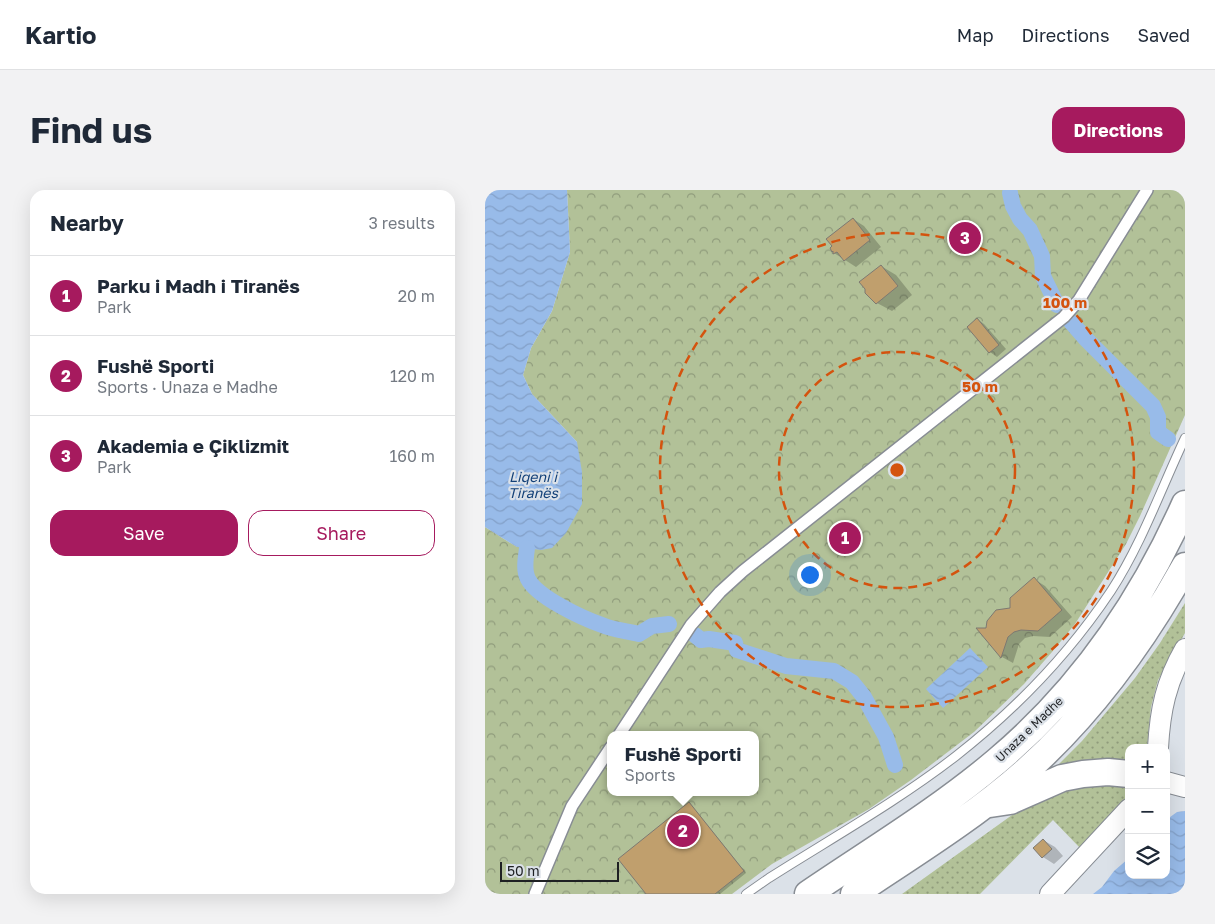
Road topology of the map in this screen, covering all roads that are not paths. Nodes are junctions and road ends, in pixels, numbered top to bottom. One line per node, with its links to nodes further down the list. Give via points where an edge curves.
1 (1147, 190): 6 (street, via 1071,310 720,592 691,626)
2 (1185, 438): 15 (lane, via 1124,568 1053,666 1005,714 957,755)
3 (1185, 504): 18 (highway, Unaza e Madhe, via 1164,551 1136,599 1111,636 1040,721 968,784)
4 (1185, 566): 12 (highway, via 1144,635 1100,695 1026,770)
5 (1185, 649): 7 (street, via 1162,703)
6 (622, 731)
7 (1158, 744)
8 (607, 753): 16 (street, via 572,806)
9 (1125, 774): 12 (highway, via 1108,772 1062,778 1010,801)
10 (1170, 783): 11 (street)
11 (1185, 787)
12 (978, 809): 19 (highway); 20 (highway, via 958,839 935,860)
13 (1125, 813): 21 (street)
14 (763, 870): 15 (lane)
15 (769, 878): 17 (lane)
16 (535, 894)
17 (747, 894)
18 (808, 894)
19 (854, 894)
20 (885, 894)
21 (1050, 894)

